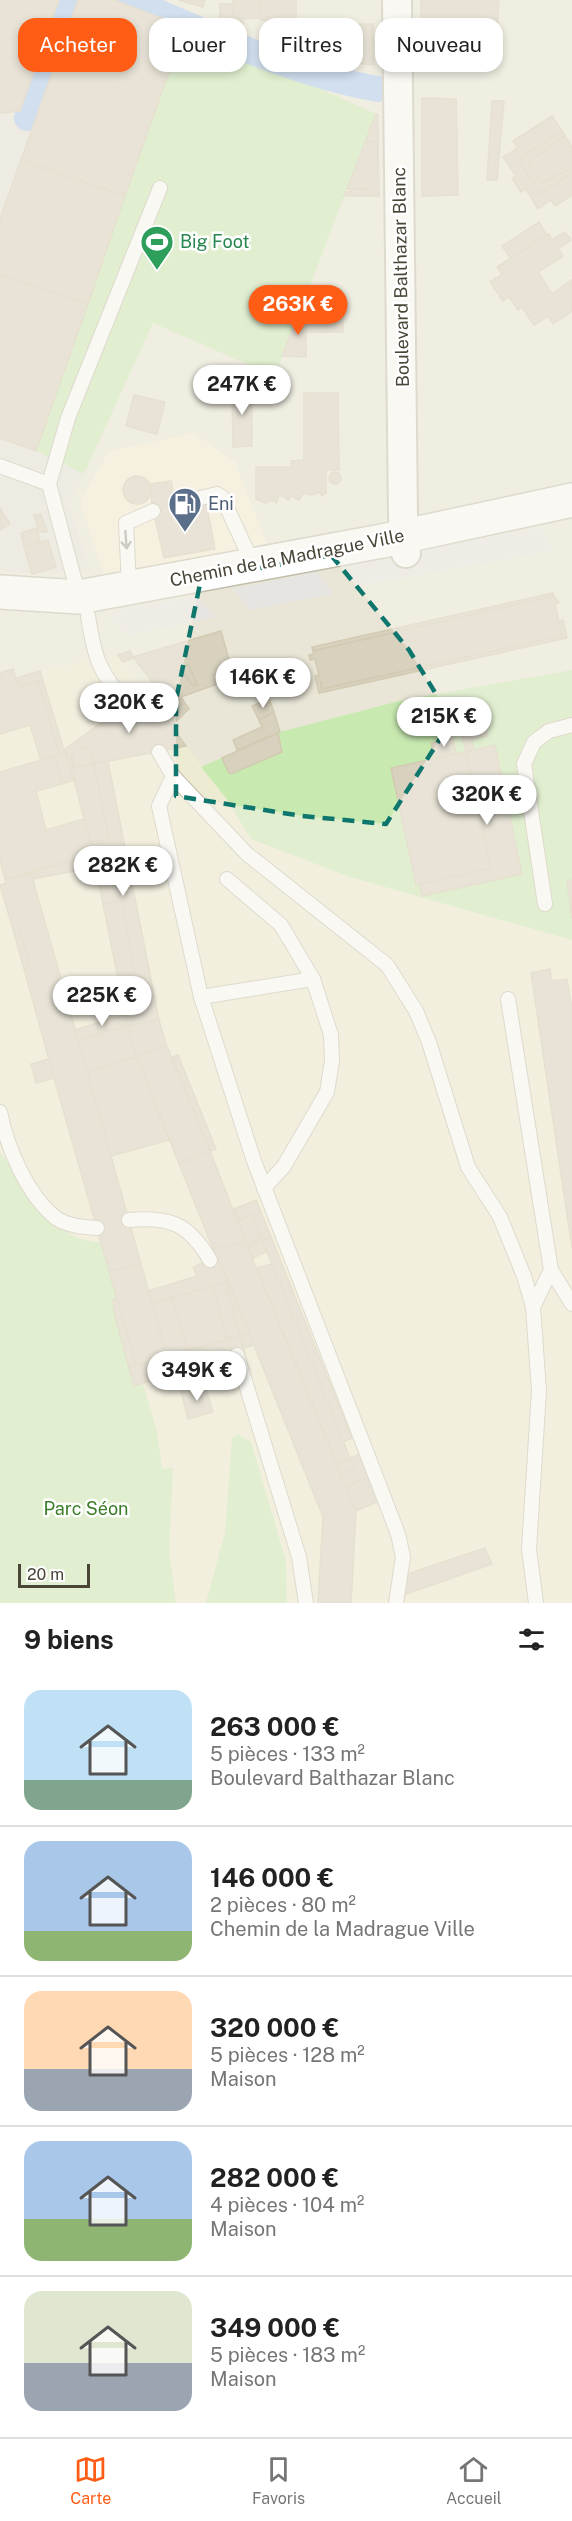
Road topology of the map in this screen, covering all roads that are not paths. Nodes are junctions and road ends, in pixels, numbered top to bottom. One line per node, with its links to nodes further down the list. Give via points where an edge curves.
1 (397, 0): 9 (street, Boulevard Balthazar Blanc)
2 (160, 188): 4 (lane, via 68,418)
3 (0, 466): 4 (lane)
4 (49, 484): 13 (lane)
5 (572, 500): 9 (street, Chemin de la Madrague Ville)
6 (176, 504): 10 (lane, via 217,494 222,497)
7 (153, 511): 11 (lane, one-way to 11, via 126,523)
8 (572, 523): 9 (street, Chemin de la Madrague Ville)
9 (405, 544): 10 (street, Chemin de la Madrague Ville); 13 (street, Chemin de la Madrague Ville)
10 (253, 564): 11 (street, Chemin de la Madrague Ville)
11 (129, 587): 13 (street, Chemin de la Madrague Ville)
12 (0, 592): 13 (street, Chemin de la Madrague Ville)
13 (84, 606): 14 (street, Chemin de la Madrague Ville); 15 (lane, via 100,670)
14 (0, 611)
15 (126, 705)
16 (572, 725): 20 (lane, via 549,731 534,742 524,764)
17 (159, 752): 18 (lane)
18 (173, 776): 22 (lane, via 159,806); 31 (lane, via 247,854 379,959 404,988 429,1042 468,1167 500,1216)
19 (227, 879): 21 (lane, via 281,926)
20 (545, 904)
21 (313, 979): 22 (lane); 25 (lane, via 331,1035 327,1092 284,1166)
22 (201, 997): 25 (lane)
23 (508, 999): 29 (lane)
24 (0, 1112): 27 (lane, via 16,1163 42,1203 70,1224)
25 (264, 1188): 34 (lane, via 398,1534 404,1557)
26 (129, 1220): 28 (lane, via 171,1221 197,1238)
27 (97, 1228)
28 (210, 1260)
29 (551, 1270): 30 (lane); 31 (lane)
30 (572, 1304)
31 (533, 1307): 35 (lane, via 539,1391 529,1549)
32 (237, 1355): 33 (lane, via 299,1557)
33 (306, 1603)
34 (396, 1603)
35 (536, 1603)

